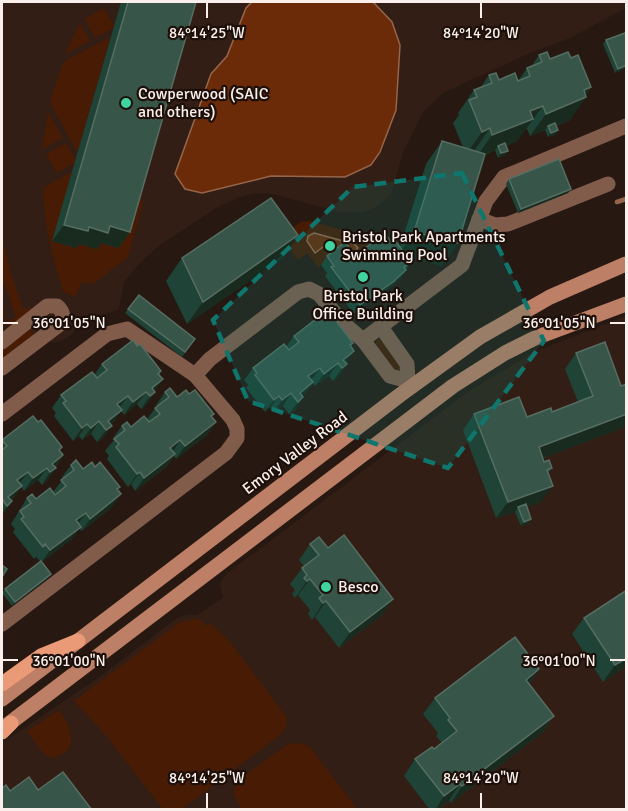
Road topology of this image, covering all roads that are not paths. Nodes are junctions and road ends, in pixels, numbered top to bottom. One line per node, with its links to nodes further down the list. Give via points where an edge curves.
1 (627, 126): 3 (street, via 504,177 486,201)
2 (608, 184): 3 (street, via 508,224 495,225)
3 (480, 219): 6 (street, via 462,265)
4 (627, 264): 13 (main road, Emory Valley Road, via 550,297 480,337)
5 (627, 304): 16 (main road, via 535,338 453,386)
6 (381, 327): 7 (street); 7 (street, via 407,364 408,381 390,375)
7 (363, 340): 10 (street, via 319,294 303,289)
8 (2, 342): 9 (street, via 47,306 57,306 62,311 60,324)
9 (2, 368)
10 (195, 375): 11 (street, via 127,329 107,334); 12 (street, via 233,420 237,438 232,446)
11 (2, 414)
12 (2, 624)
13 (78, 641): 14 (main road, via 41,656); 15 (main road, Emory Valley Road)
14 (2, 684)
15 (2, 699)
16 (5, 728)

